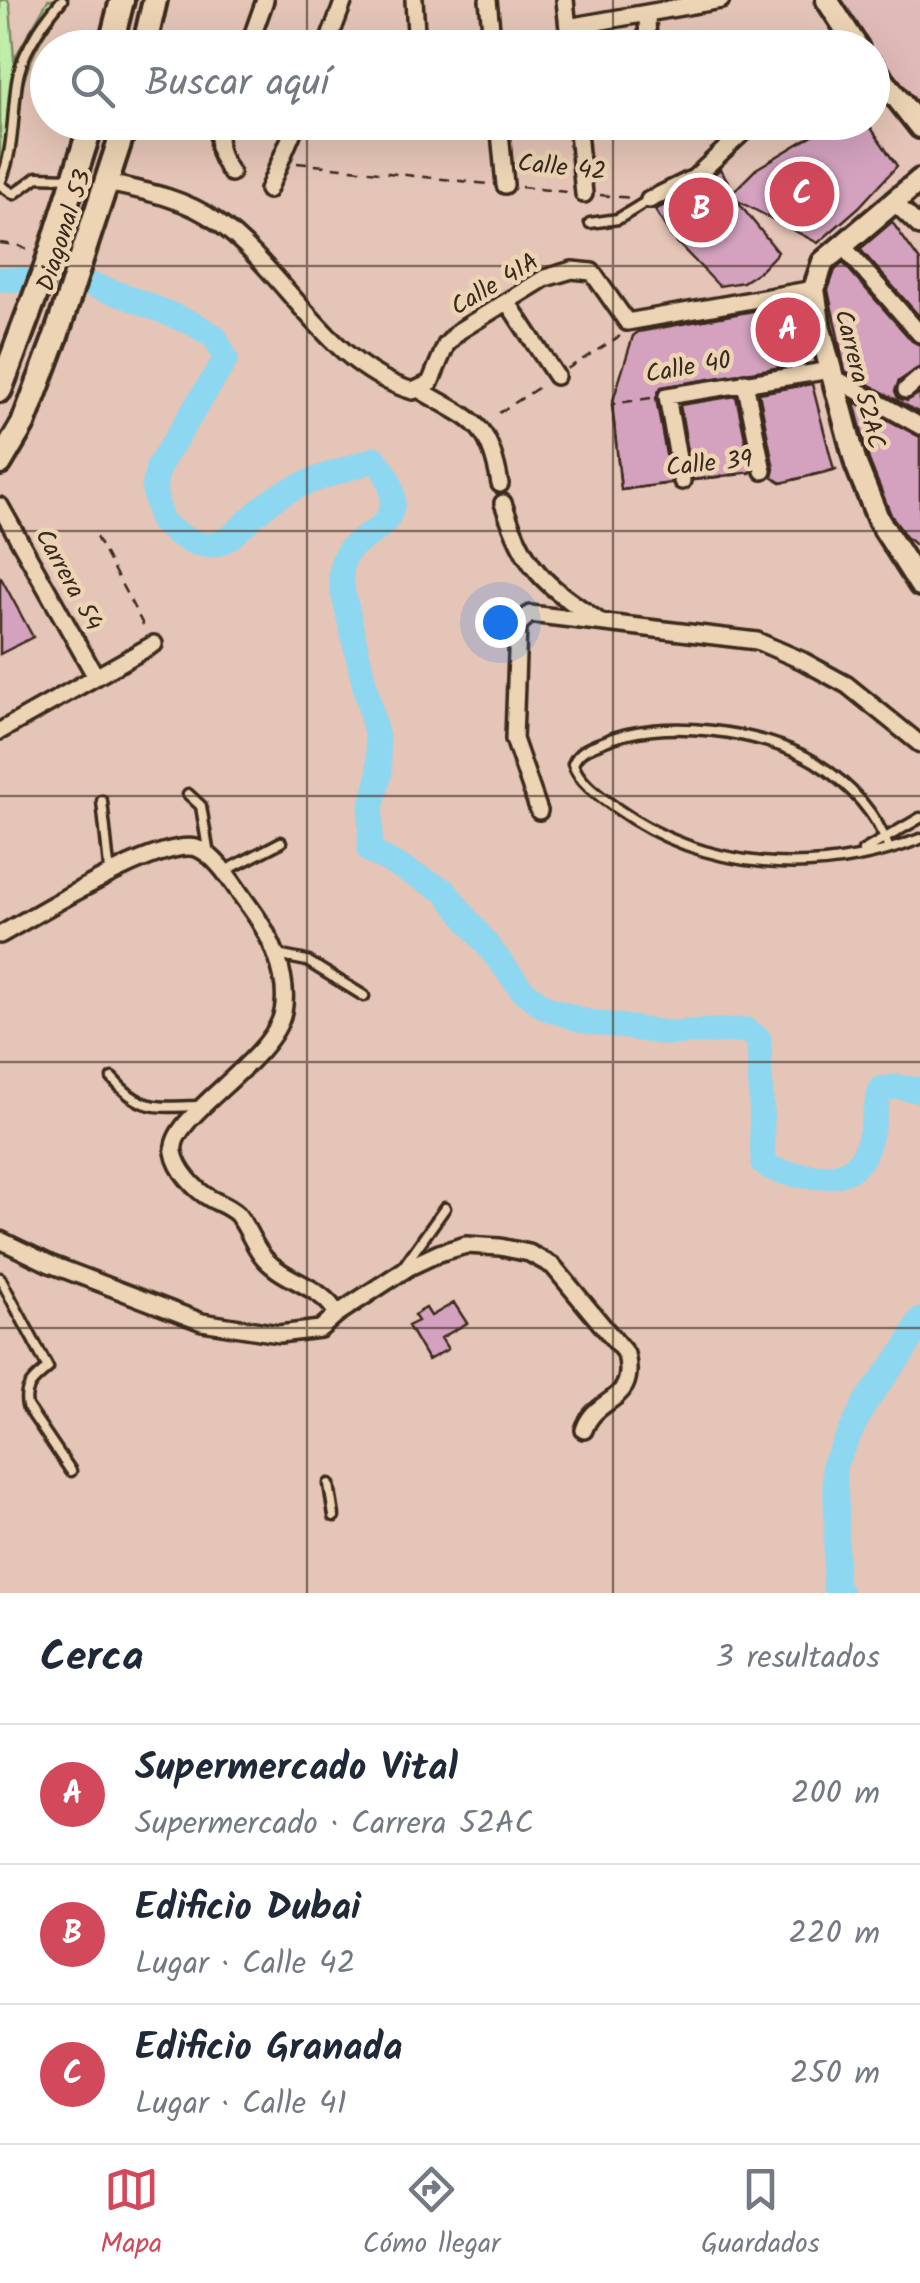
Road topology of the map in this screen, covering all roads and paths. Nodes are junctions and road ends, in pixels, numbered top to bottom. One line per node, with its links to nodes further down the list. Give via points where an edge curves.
1 (62, 0): 13 (lane)
2 (122, 0): 14 (main road)
3 (155, 0): 15 (main road)
4 (265, 0): 16 (street)
5 (344, 0): 17 (street)
6 (414, 0): 18 (street)
7 (488, 0): 19 (street)
8 (566, 0): 12 (street)
9 (721, 0): 11 (street)
10 (827, 0): 22 (street)
11 (646, 15): 12 (street); 21 (street)
12 (568, 27): 20 (street)
13 (40, 30)
14 (114, 30)
15 (148, 30)
16 (254, 30)
17 (333, 30)
18 (416, 30)
19 (491, 30)
20 (568, 30)
21 (647, 30)
22 (841, 30)
23 (30, 48): 38 (lane, via 17,78)
24 (890, 89): 25 (street)
25 (920, 127)
26 (87, 140): 35 (main road, Diagonal 53)
27 (121, 140): 37 (main road, Diagonal 53)
28 (218, 140): 34 (street)
29 (289, 140): 33 (street)
30 (501, 140): 39 (street)
31 (579, 140): 41 (street)
32 (735, 140): 42 (street, via 694,178)
33 (280, 162): 39 (path, Calle 42); 40 (street)
34 (231, 173)
35 (75, 179): 38 (lane, via 37,178 14,194); 48 (main road, Diagonal 53)
36 (920, 180): 43 (street)
37 (108, 183): 57 (street, via 159,194 214,219 355,362 394,386); 61 (main road, Diagonal 53, via 23,424)
38 (0, 184)
39 (505, 186): 41 (path, Calle 42)
40 (268, 190)
41 (584, 194): 42 (path, Calle 42)
42 (649, 200): 44 (lane, via 618,219)
43 (894, 203): 45 (street); 47 (street)
44 (590, 223)
45 (920, 227)
46 (0, 243): 48 (path, via 17,244)
47 (842, 246): 49 (street, via 823,262); 51 (street)
48 (47, 264): 56 (main road, Diagonal 53)
49 (814, 289): 50 (street, Calle 41A, via 627,322 592,272 582,268 546,278); 52 (street, Carrera 52AC)
50 (508, 302): 53 (street); 57 (street, Calle 41A, via 459,332)
51 (920, 334)
52 (832, 373): 55 (street, Calle 40); 60 (street); 62 (street, Carrera 52AC)
53 (556, 376)
54 (920, 378): 58 (street)
55 (744, 382): 59 (street, Calle 40); 63 (street)
56 (0, 390)
57 (420, 390): 65 (street, via 471,418 487,436)
58 (906, 390)
59 (667, 396): 64 (street); 66 (path, Calle 40, via 612,404)
60 (920, 426)
61 (0, 463)
62 (856, 464): 63 (path, Calle 39, via 781,482); 70 (street, Carrera 52AC, via 879,521)
63 (763, 471): 64 (path, Calle 39)
64 (682, 481): 66 (path, Calle 39)
65 (500, 484)
66 (621, 490)
67 (502, 503): 71 (street, via 536,574)
68 (0, 506): 73 (street, Carrera 54)
69 (96, 537): 72 (path)
70 (920, 585)
71 (602, 623): 75 (street, via 757,642 848,685); 78 (street, via 530,614 518,625 514,738)
72 (154, 644): 73 (street)
73 (96, 677): 74 (street)
74 (0, 730)
75 (920, 744)
76 (188, 794): 84 (lane, via 201,806)
77 (102, 801): 87 (lane)
78 (539, 811)
79 (920, 818): 80 (lane)
80 (886, 839): 83 (lane); 85 (lane); 85 (lane, via 851,790 813,761 772,743 656,730 613,738 582,751 574,764 599,795 680,844 777,864)
81 (920, 839): 83 (lane)
82 (281, 842): 86 (lane)
83 (889, 850): 85 (lane)
84 (209, 855): 86 (street); 87 (street, via 194,846 172,848)
85 (852, 857)
86 (223, 872): 89 (street)
87 (110, 876): 88 (street)
88 (0, 935)
89 (277, 955): 90 (lane, via 307,961); 92 (street, via 283,1014 258,1056)
90 (364, 996)
91 (112, 1078): 92 (lane, via 139,1103)
92 (203, 1106): 97 (street, via 174,1141 182,1172 206,1196 235,1211 265,1259 322,1295)
93 (444, 1208): 95 (lane)
94 (0, 1240): 97 (street, via 202,1322 279,1334 320,1328)
95 (398, 1275): 97 (street); 98 (street, via 466,1245 529,1253 552,1266 619,1342 630,1368 616,1399 588,1418)
96 (0, 1278): 99 (lane, via 48,1368 29,1384 27,1406)
97 (337, 1314)
98 (584, 1430)
99 (71, 1471)
100 (330, 1484): 101 (lane)
101 (334, 1516)

